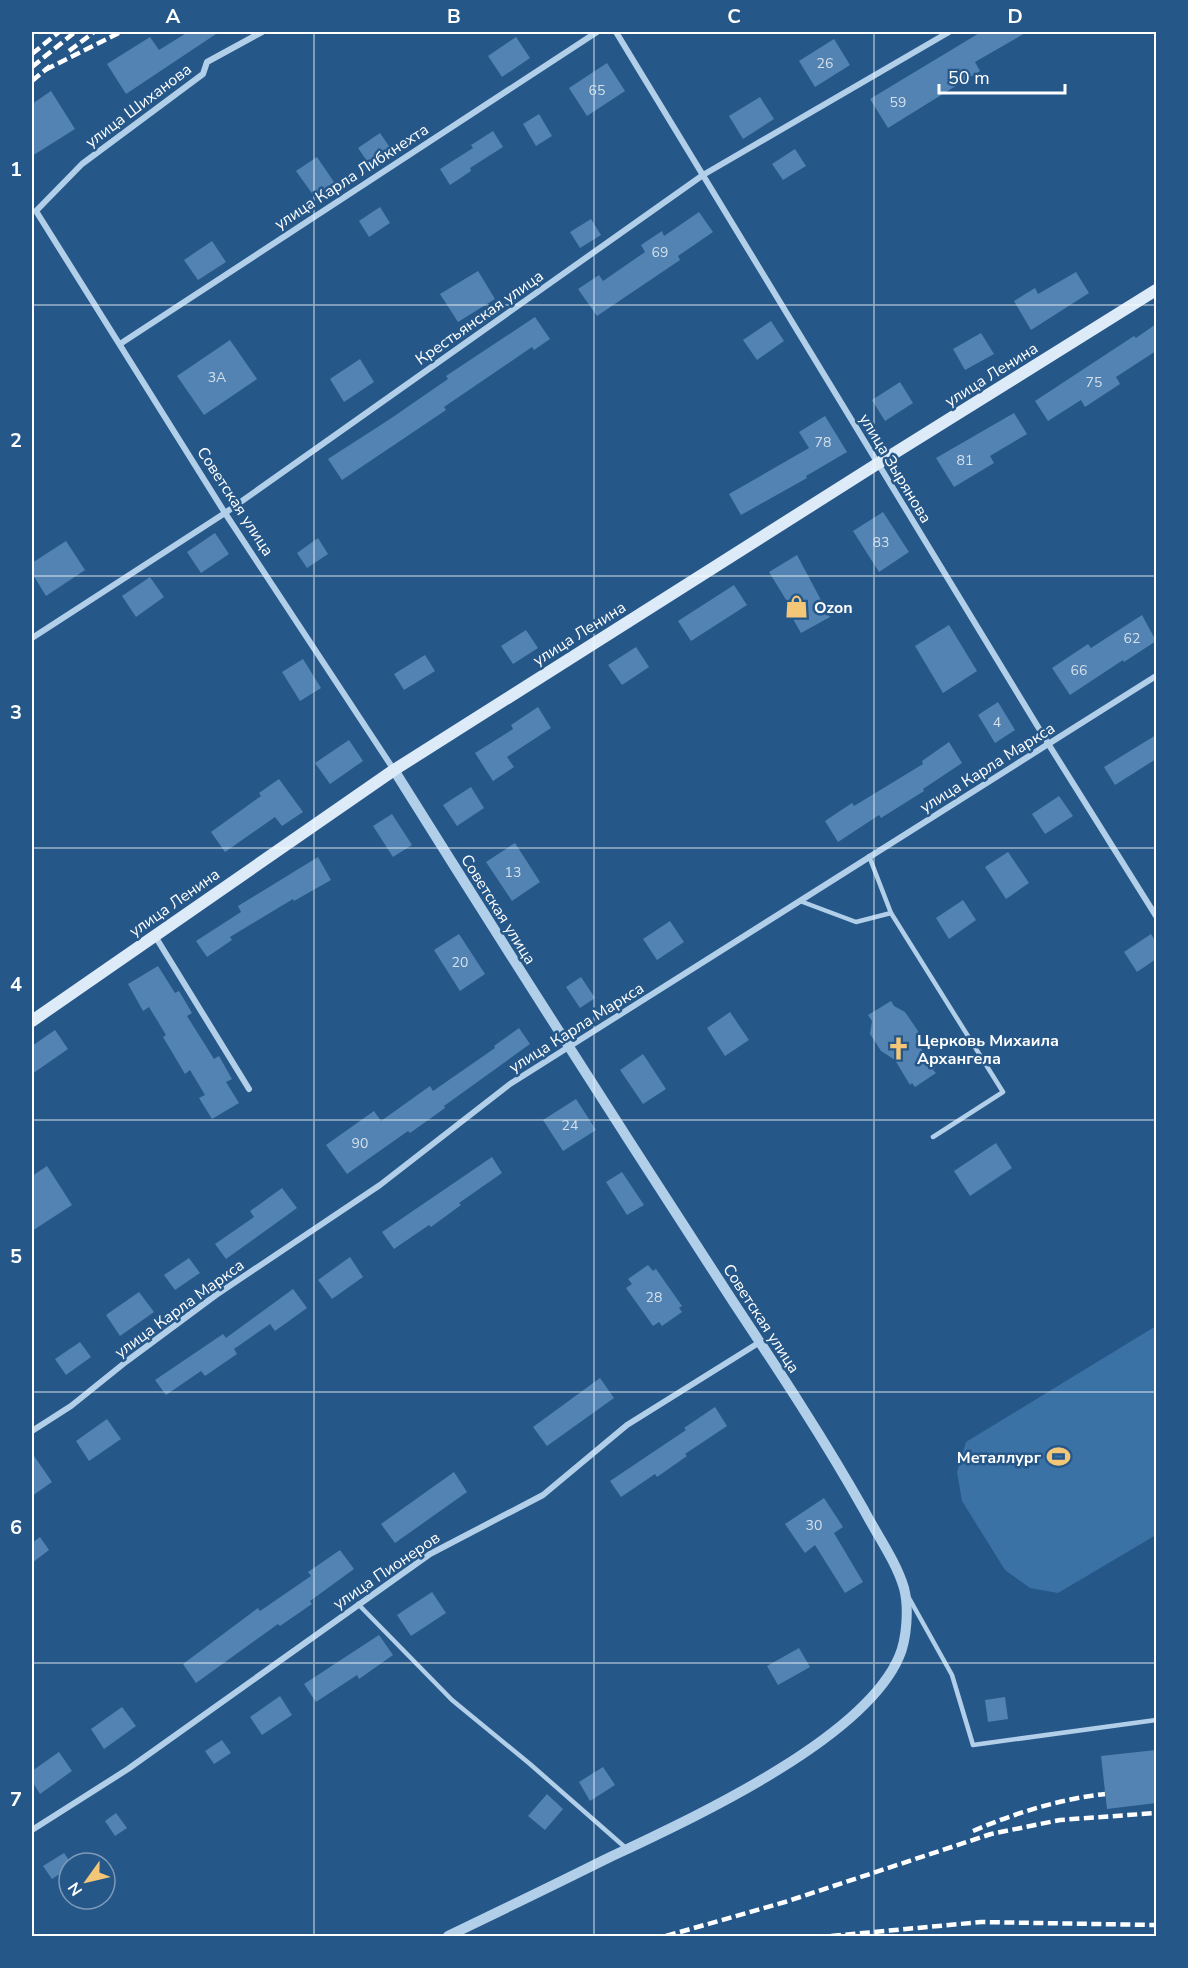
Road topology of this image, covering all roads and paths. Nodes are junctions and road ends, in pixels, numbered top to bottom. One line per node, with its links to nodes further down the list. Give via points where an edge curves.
1 (262, 32): 6 (street, улица Шиханова, via 207,62 203,74 82,164)
2 (597, 32): 8 (street, улица Карла Либкнехта)
3 (616, 32): 5 (street, улица Зырянова)
4 (949, 32): 5 (street, Крестьянская улица)
5 (703, 175): 9 (street, улица Зырянова); 10 (street, Крестьянская улица)
6 (36, 211): 8 (street, Советская улица)
7 (1156, 291): 9 (main road, улица Ленина)
8 (120, 344): 10 (street, Советская улица)
9 (877, 464): 13 (street, улица Зырянова); 14 (main road, улица Ленина)
10 (225, 513): 11 (street, Крестьянская улица); 14 (street, Советская улица)
11 (32, 638)
12 (1156, 676): 13 (street, улица Карла Маркса)
13 (1049, 745): 15 (street, улица Карла Маркса); 18 (street, улица Зырянова)
14 (394, 770): 19 (main road, улица Ленина); 21 (street, Советская улица)
15 (869, 856): 16 (street, улица Карла Маркса); 17 (lane)
16 (800, 901): 17 (lane, via 856,922); 21 (street, улица Карла Маркса)
17 (891, 914): 23 (lane, via 1003,1092)
18 (1156, 916)
19 (155, 936): 20 (main road, улица Ленина); 22 (street)
20 (32, 1020)
21 (568, 1048): 24 (street, Советская улица); 25 (street, улица Карла Маркса, via 510,1084 380,1185 216,1295 71,1406)
22 (249, 1089)
23 (933, 1137)
24 (760, 1342): 26 (street, Советская улица, via 840,1469); 27 (street, улица Пионеров, via 627,1425 543,1495 430,1554)
25 (32, 1431)
26 (905, 1590): 28 (lane, via 952,1675 973,1745); 30 (street, Советская улица, via 906,1635 898,1659 868,1701 841,1726 766,1777)
27 (358, 1604): 29 (street, улица Пионеров, via 128,1769); 30 (lane, via 452,1700)
28 (1156, 1720)
29 (32, 1830)
30 (627, 1849): 31 (street)
31 (448, 1936)

